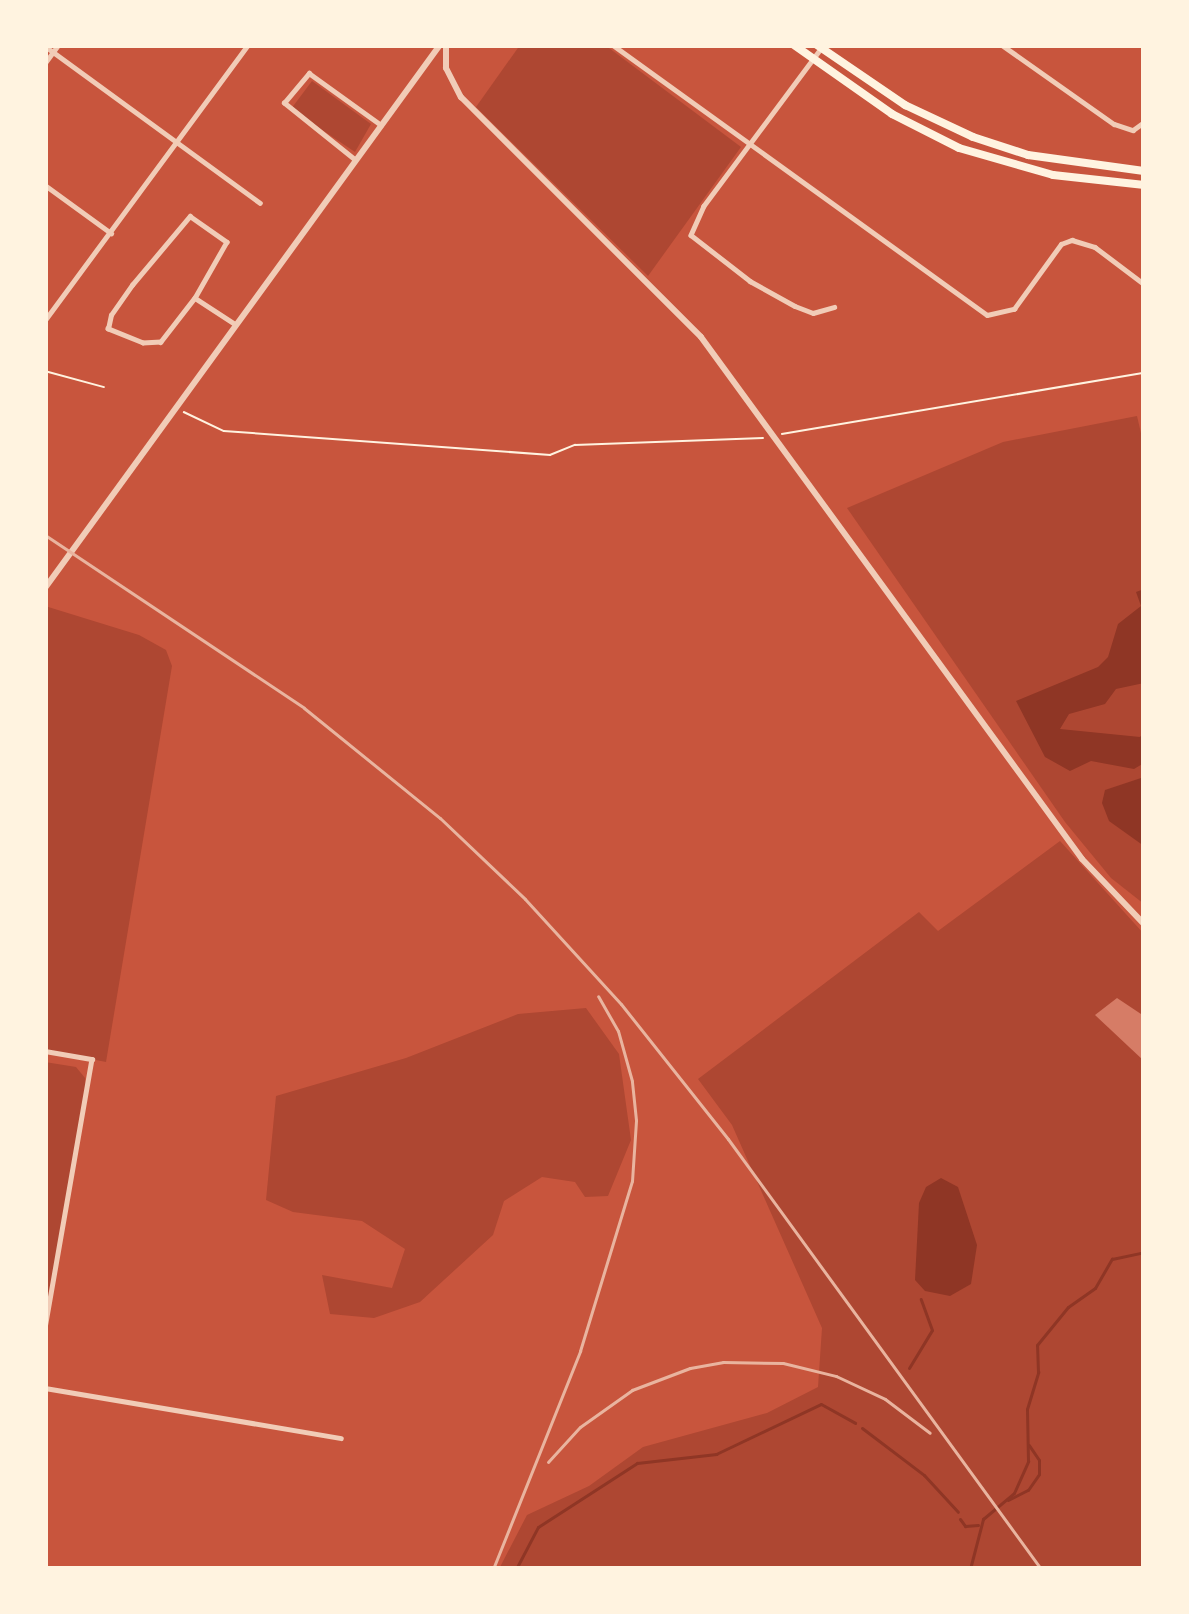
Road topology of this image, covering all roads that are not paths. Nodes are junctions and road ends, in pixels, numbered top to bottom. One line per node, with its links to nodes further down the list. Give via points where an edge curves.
1 (231, 45): 12 (street)
2 (248, 45): 12 (street)
3 (423, 45): 13 (street)
4 (443, 45): 13 (street); 35 (street, via 461,97 701,337 1082,859)
5 (613, 45): 14 (street)
6 (632, 45): 14 (street)
7 (794, 45): 15 (highway)
8 (1002, 45): 17 (street, via 1114,124 1133,130)
9 (45, 46): 11 (street)
10 (821, 46): 15 (street); 22 (highway, via 905,106 973,137)
11 (56, 48): 16 (street); 19 (street)
12 (242, 53): 19 (street)
13 (434, 53): 18 (street)
14 (625, 54): 20 (street)
15 (814, 59): 20 (street); 24 (highway, via 958,148)
16 (45, 63)
17 (1144, 122)
18 (381, 125): 21 (street); 21 (street, via 309,73 289,97 283,108)
19 (177, 143): 27 (street); 28 (street)
20 (752, 145): 29 (street, via 987,315 1014,309 1072,239); 31 (street, via 691,231 795,306 813,314)
21 (356, 161): 33 (street)
22 (1104, 166): 23 (highway); 24 (highway)
23 (1144, 171)
24 (1103, 181): 26 (highway)
25 (45, 185): 28 (street)
26 (1144, 185)
27 (260, 203)
28 (111, 233): 32 (street)
29 (1144, 284)
30 (195, 298): 30 (street, via 161,342 108,329 184,218 228,247); 33 (street)
31 (834, 307)
32 (45, 320)
33 (236, 325): 34 (street)
34 (45, 588)
35 (1144, 925)
36 (45, 1051): 37 (street, via 92,1059)
37 (45, 1328)
38 (45, 1388): 39 (street)
39 (341, 1438)

